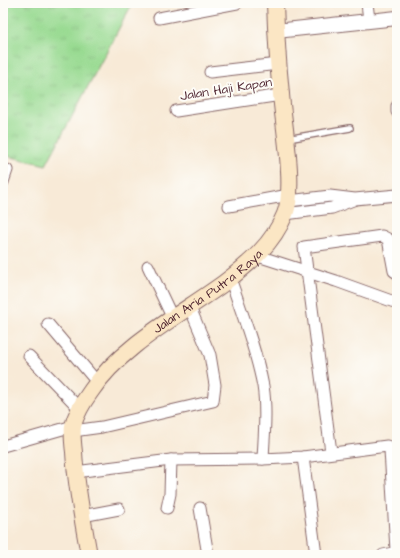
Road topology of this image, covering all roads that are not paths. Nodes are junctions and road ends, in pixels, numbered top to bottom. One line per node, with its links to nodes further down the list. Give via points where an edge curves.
1 (237, 3): 4 (street)
2 (275, 3): 7 (main road)
3 (367, 3): 6 (street)
4 (159, 18)
5 (397, 18): 6 (street)
6 (369, 20): 7 (street)
7 (276, 31): 8 (main road)
8 (278, 64): 9 (street); 10 (main road)
9 (210, 72)
10 (281, 95): 12 (street, Jalan Haji Kapan); 15 (main road)
11 (397, 106): 13 (street)
12 (176, 111)
13 (397, 112)
14 (350, 128): 15 (lane)
15 (286, 139): 19 (main road)
16 (7, 170): 17 (street)
17 (3, 182)
18 (397, 195): 19 (street, via 355,199 332,208)
19 (288, 203): 20 (street); 21 (main road, Jalan Aria Putra Raya, via 266,248)
20 (230, 206)
21 (258, 256): 23 (street); 25 (main road, Jalan Aria Putra Raya)
22 (148, 266): 28 (street)
23 (308, 272): 24 (street, via 304,247 382,236 388,240 394,271); 26 (street); 35 (street)
24 (397, 273)
25 (230, 278): 27 (main road, Jalan Aria Putra Raya); 37 (street, via 245,319 263,386)
26 (397, 303)
27 (190, 308): 28 (main road, Jalan Aria Putra Raya); 33 (street, via 210,355 215,385 213,402 102,427)
28 (173, 319): 31 (main road, Jalan Aria Putra Raya, via 148,335 119,359)
29 (48, 324): 31 (street)
30 (29, 356): 32 (street)
31 (97, 382): 32 (main road, Jalan Aria Putra Raya)
32 (79, 408): 33 (main road, Jalan Aria Putra Raya)
33 (73, 428): 34 (street); 39 (main road, Jalan Aria Putra Raya)
34 (3, 446)
35 (331, 452): 36 (street); 47 (street, via 389,447 396,550 393,554)
36 (303, 457): 37 (street); 46 (street)
37 (263, 459): 38 (street)
38 (171, 460): 39 (street); 40 (street)
39 (75, 472): 43 (main road, Jalan Aria Putra Raya)
40 (167, 508)
41 (200, 508): 45 (street)
42 (119, 509): 43 (street)
43 (82, 516): 44 (main road, Jalan Aria Putra Raya)
44 (89, 555)
45 (208, 555)
46 (316, 555)
47 (383, 555)

